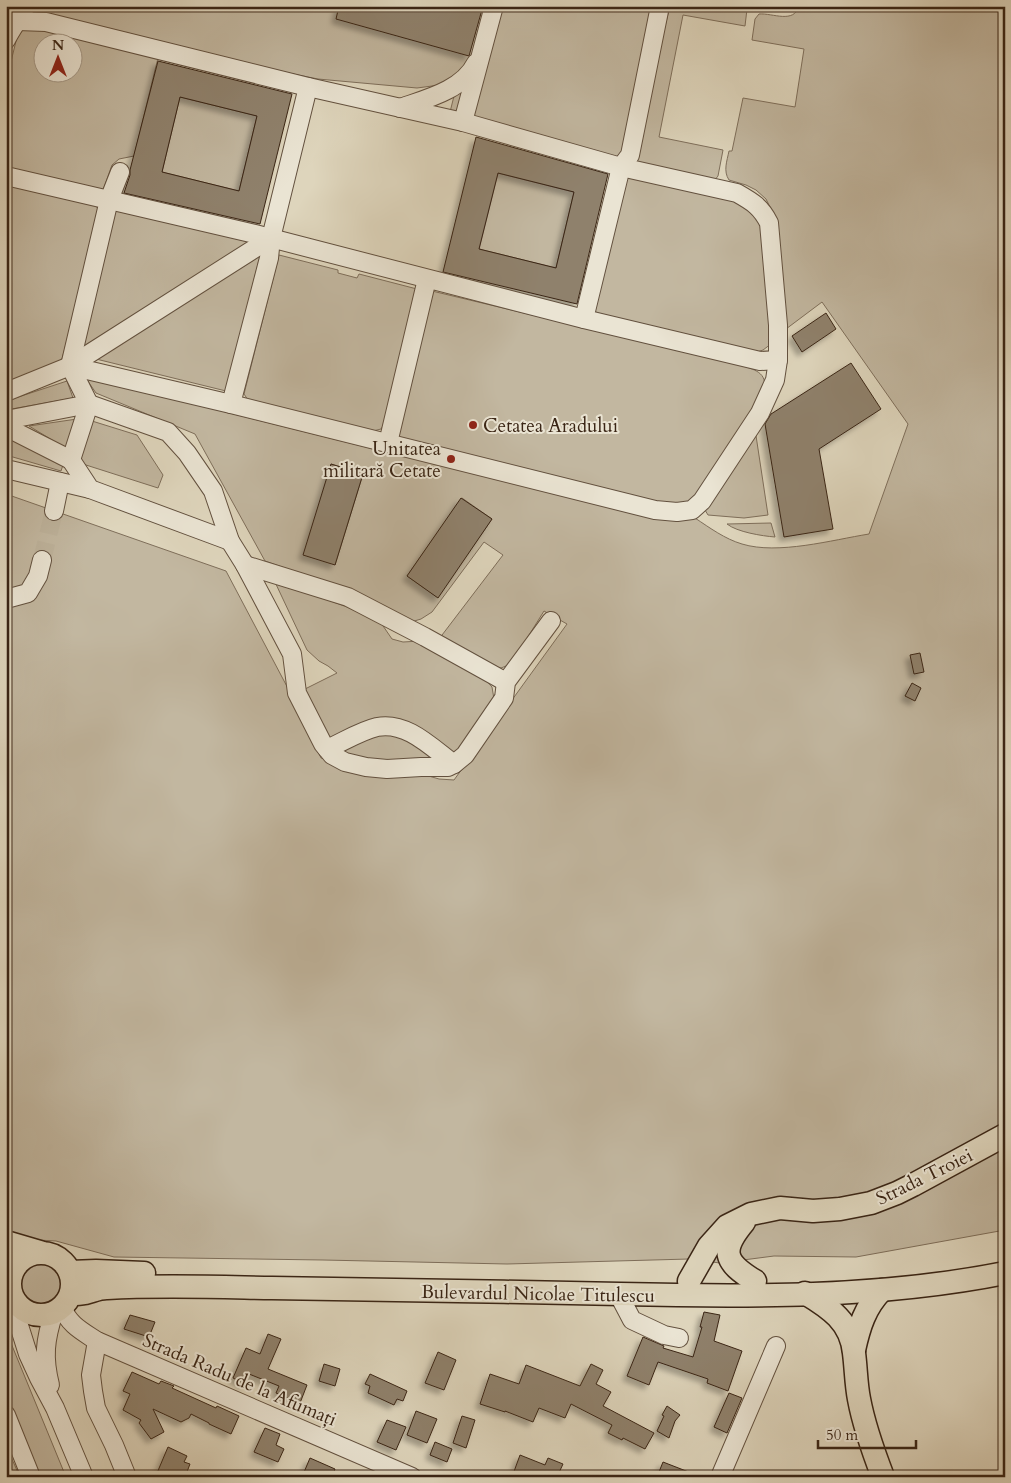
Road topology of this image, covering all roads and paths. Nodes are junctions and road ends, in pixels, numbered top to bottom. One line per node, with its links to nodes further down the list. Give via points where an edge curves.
1 (494, 6): 5 (street)
2 (660, 6): 9 (street, via 630,155)
3 (22, 14): 4 (street); 6 (street)
4 (6, 40)
5 (482, 51): 7 (street, via 474,68 453,86); 8 (street)
6 (308, 87): 7 (street); 13 (street)
7 (400, 108): 8 (street)
8 (463, 122): 9 (street)
9 (621, 167): 15 (street); 16 (street, via 737,193 762,210 769,223)
10 (120, 172): 12 (street)
11 (6, 176): 12 (street)
12 (109, 200): 13 (street); 17 (street)
13 (271, 238): 14 (street); 17 (street); 20 (street, via 269,258)
14 (427, 279): 15 (street); 23 (street)
15 (584, 319): 16 (street, via 760,361)
16 (778, 360): 23 (street, via 775,380 760,413 702,501 692,510 655,510)
17 (70, 366): 18 (street); 19 (street); 20 (street)
18 (6, 392)
19 (89, 404): 21 (street); 24 (street); 29 (street, via 168,432 213,491)
20 (232, 404): 23 (street)
21 (6, 420)
22 (6, 428): 24 (street)
23 (388, 443)
24 (71, 460): 27 (street)
25 (6, 469): 26 (street)
26 (60, 482): 27 (street); 28 (street)
27 (90, 489): 29 (street)
28 (54, 511)
29 (230, 541): 31 (street)
30 (42, 560): 32 (street, via 38,576 28,593)
31 (245, 565): 34 (street, via 348,597); 35 (street, via 292,654 297,693)
32 (6, 599)
33 (551, 621): 34 (street)
34 (506, 682): 36 (street, via 504,698 465,755)
35 (327, 749): 36 (street, via 345,762 386,770); 36 (street, via 365,731 389,726 414,734)
36 (454, 764)
37 (1005, 1135): 38 (main road, Strada Troiei, via 913,1185 870,1203 840,1209 780,1208)
38 (750, 1214): 44 (main road, Strada Troiei, via 727,1226 709,1246); 45 (main road, via 730,1240 728,1251 734,1266)
39 (6, 1242): 40 (main road)
40 (40, 1252): 42 (main road, via 56,1256); 46 (main road, via 19,1261 11,1274)
41 (1005, 1258): 45 (main road, Bulevardul Nicolae Titulescu, via 951,1268 880,1275)
42 (70, 1272): 44 (main road, Bulevardul Nicolae Titulescu); 50 (main road, via 72,1283)
43 (1005, 1273): 47 (main road, Bulevardul Nicolae Titulescu)
44 (689, 1281): 45 (main road, Bulevardul Nicolae Titulescu)
45 (755, 1281)
46 (10, 1290): 50 (main road, via 17,1304 30,1313 38,1315); 55 (street, via 28,1354)
47 (882, 1290): 48 (main road, Bulevardul Nicolae Titulescu); 54 (main road, via 863,1317)
48 (805, 1293): 50 (main road, Bulevardul Nicolae Titulescu, via 680,1296 166,1287 96,1289); 54 (main road, via 842,1319)
49 (622, 1301): 51 (street, via 632,1320 664,1335)
50 (62, 1305): 52 (street, Strada Radu de la Afumați, via 68,1319); 55 (street, via 45,1343)
51 (679, 1338)
52 (97, 1341): 59 (street, via 91,1375 94,1399); 60 (street, Strada Radu de la Afumați)
53 (776, 1346): 61 (street)
54 (854, 1350): 62 (main road, via 858,1397)
55 (55, 1408): 58 (street)
56 (6, 1415): 57 (street)
57 (31, 1477)
58 (84, 1477)
59 (126, 1477)
60 (412, 1477)
61 (720, 1477)
62 (883, 1477)

